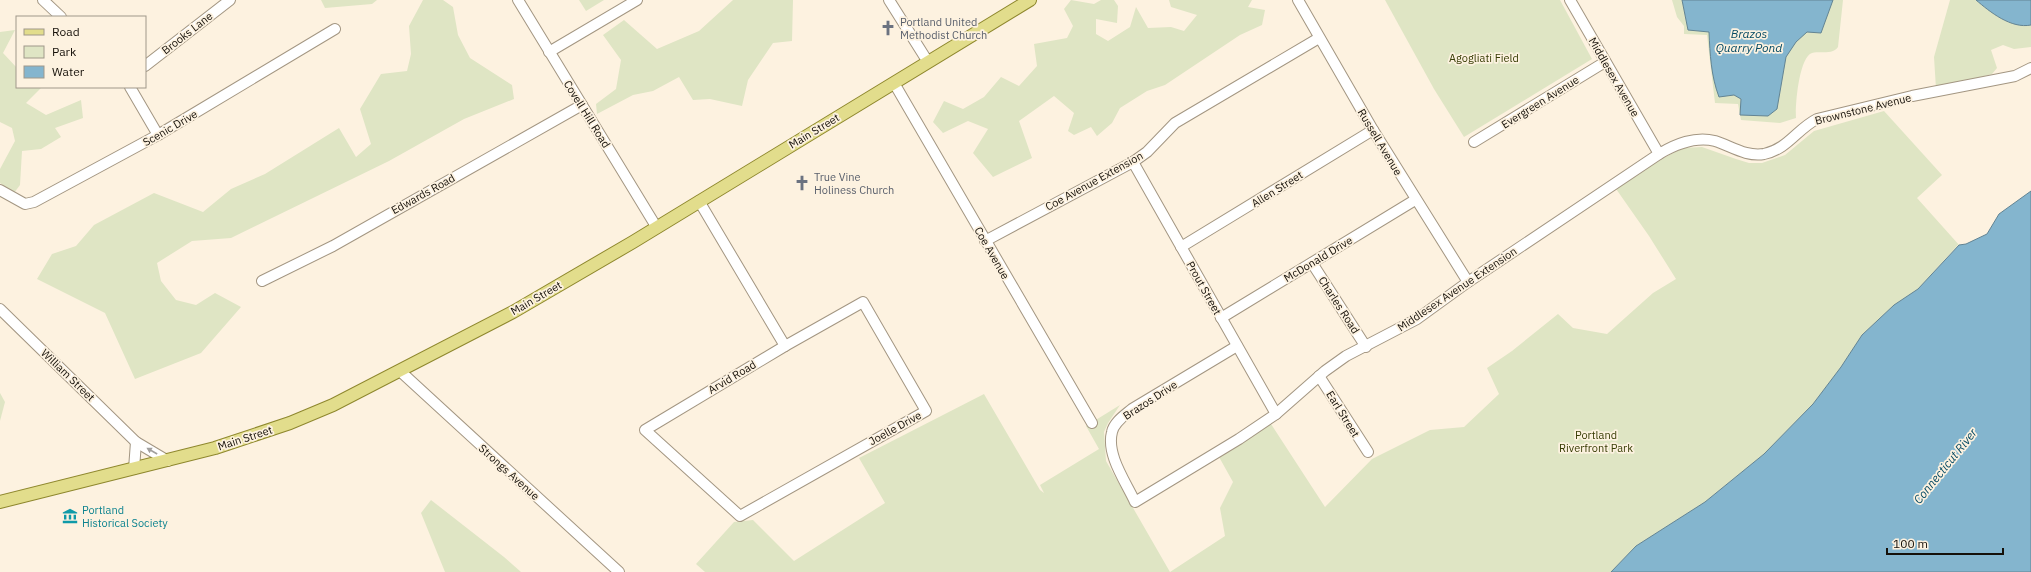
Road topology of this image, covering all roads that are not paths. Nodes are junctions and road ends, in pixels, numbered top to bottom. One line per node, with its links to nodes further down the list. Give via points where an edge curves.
1 (43, 0): 9 (street)
2 (230, 0): 15 (street, Brooks Lane)
3 (518, 0): 12 (street, Covell Hill Road)
4 (636, 0): 12 (street)
5 (889, 0): 13 (street)
6 (1030, 0): 13 (main road, Main Street)
7 (1298, 0): 11 (street, Russell Avenue)
8 (1570, 0): 14 (street, Middlesex Avenue)
9 (60, 16)
10 (335, 29): 21 (street, Scenic Drive)
11 (1319, 38): 20 (street, Russell Avenue); 24 (street, Coe Avenue Extension, via 1175,123 1147,152)
12 (549, 52): 19 (street, Covell Hill Road)
13 (928, 62): 17 (main road, Main Street)
14 (1605, 62): 22 (street, Evergreen Avenue); 23 (street, Middlesex Avenue)
15 (146, 65)
16 (2031, 68): 23 (street, Brownstone Avenue, via 2015,76 1912,96 1817,119 1802,128 1784,146 1763,154 1747,153 1713,141 1702,140 1677,144)
17 (894, 83): 27 (main road, Main Street); 29 (street, Coe Avenue)
18 (131, 88): 21 (street)
19 (582, 106): 28 (street, Covell Hill Road); 32 (street, Edwards Road, via 333,246)
20 (1373, 130): 26 (street, Russell Avenue); 30 (street, Allen Street)
21 (158, 135): 25 (street, Scenic Drive, via 34,202 25,204)
22 (1474, 142)
23 (1660, 154): 33 (street, Middlesex Avenue Extension)
24 (1133, 162): 29 (street, Coe Avenue Extension); 30 (street, Prout Street)
25 (0, 190)
26 (1415, 200): 31 (street, McDonald Drive); 33 (street, Russell Avenue)
27 (699, 201): 28 (main road, Main Street); 36 (street)
28 (657, 228): 39 (main road, Main Street, via 513,312)
29 (985, 241): 42 (street, Coe Avenue)
30 (1181, 247): 35 (street, Prout Street)
31 (1312, 263): 35 (street, McDonald Drive); 38 (street, Charles Road)
32 (262, 281)
33 (1468, 282): 38 (street, Middlesex Avenue Extension, via 1417,319)
34 (0, 310): 43 (street, William Street)
35 (1221, 318): 37 (street, Prout Street)
36 (785, 346): 49 (street, Arvid Road, via 646,430); 49 (street, Joelle Drive, via 863,302 926,411)
37 (1238, 346): 41 (street, Prout Street); 48 (street, Brazos Drive, via 1132,409 1120,419 1112,431 1115,461)
38 (1366, 347): 40 (street, Middlesex Avenue Extension, via 1346,356)
39 (400, 371): 45 (main road, Main Street, via 333,405 290,423 215,448); 50 (street, Strongs Avenue)
40 (1319, 376): 41 (street, Middlesex Avenue Extension); 44 (street, Earl Street)
41 (1276, 414): 48 (street, Middlesex Avenue Extension)
42 (1092, 423)
43 (136, 442): 45 (street, William Street, one-way to 43); 46 (street)
44 (1368, 452)
45 (168, 460): 46 (main road, Main Street)
46 (134, 469): 47 (main road, Main Street)
47 (0, 502)
48 (1135, 502)
49 (740, 516)
50 (619, 572)

